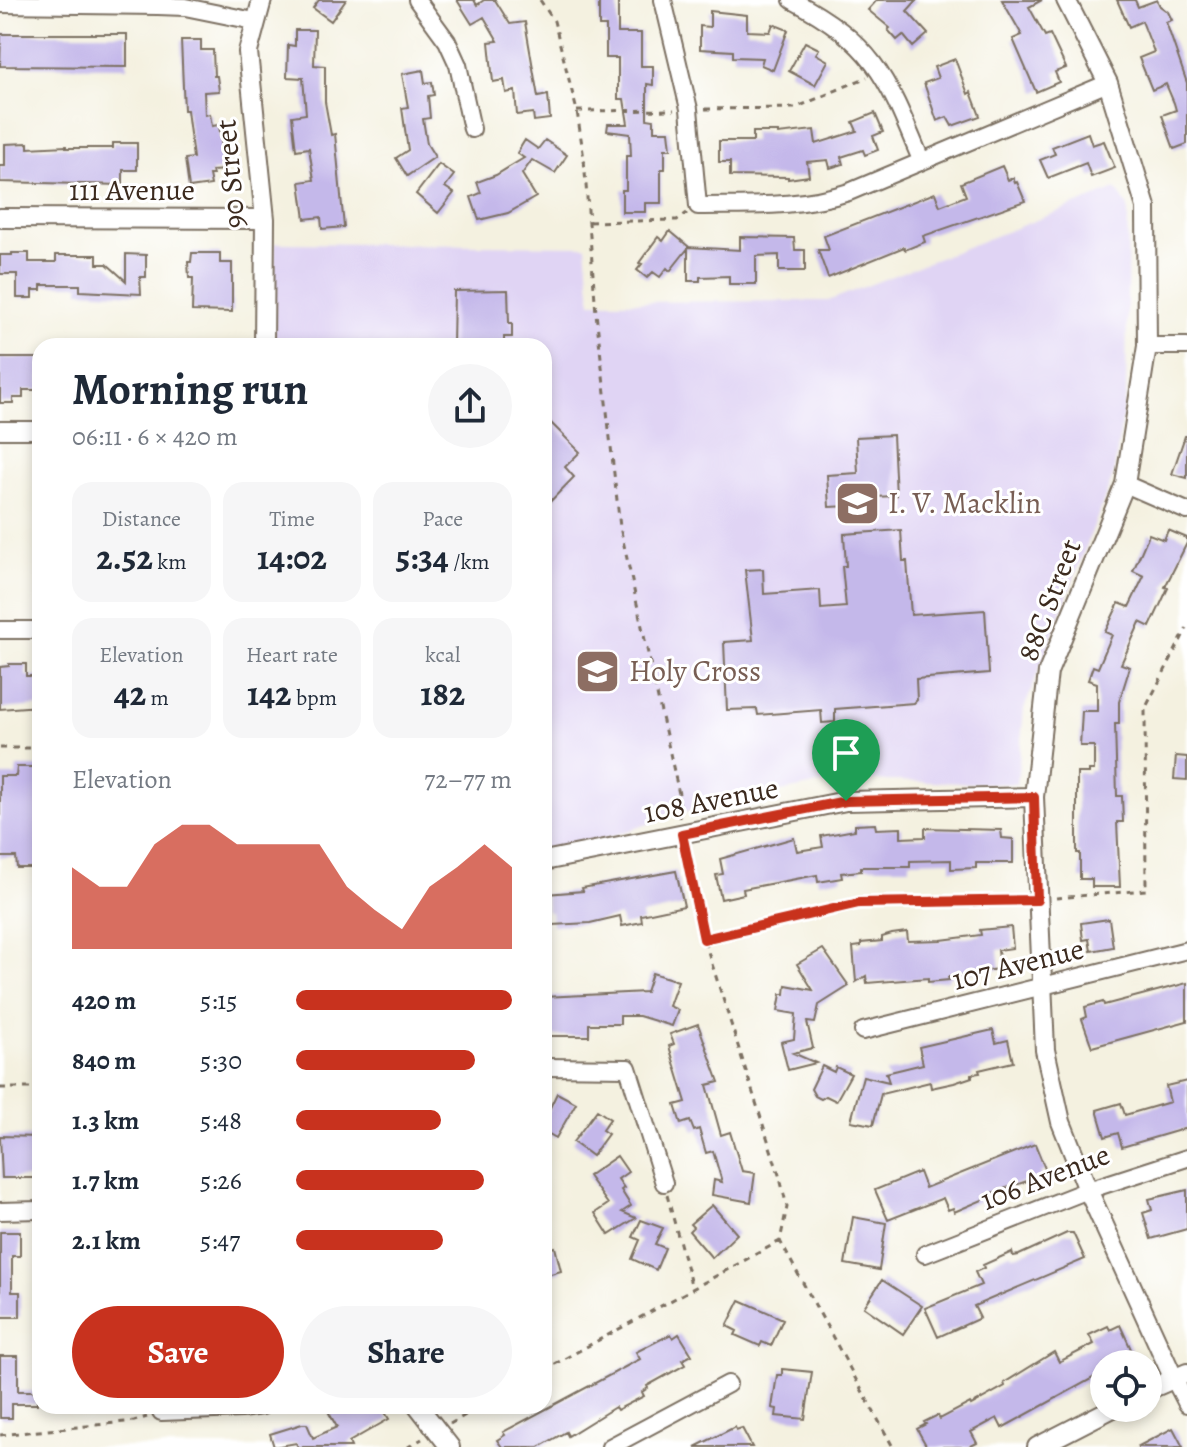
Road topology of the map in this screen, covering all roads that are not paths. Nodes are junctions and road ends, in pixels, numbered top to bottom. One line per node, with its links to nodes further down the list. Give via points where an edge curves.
1 (262, 0): 7 (street, 90 Street)
2 (417, 0): 9 (street, via 458,65)
3 (663, 0): 10 (street, via 689,109 698,206 822,201)
4 (792, 0): 10 (street, via 854,39 881,71)
5 (1066, 0): 8 (street, 88C Street)
6 (0, 4): 7 (street, via 172,6)
7 (254, 21): 12 (street, 90 Street, via 248,52)
8 (1108, 83): 10 (street); 14 (street, 88C Street, via 1146,207)
9 (472, 129)
10 (921, 160)
11 (0, 218): 12 (street, 111 Avenue)
12 (265, 219): 13 (street, 90 Street)
13 (264, 338)
14 (1147, 346): 15 (street); 18 (street, 88C Street)
15 (1187, 346)
16 (0, 430): 17 (street)
17 (32, 430)
18 (1125, 484): 19 (street); 22 (street, 88C Street, via 1048,672)
19 (1187, 511)
20 (0, 630): 21 (street)
21 (32, 630)
22 (1034, 797): 23 (street, 108 Avenue, via 846,801); 25 (street, 88C Street)
23 (552, 859)
24 (1187, 950): 25 (street, 107 Avenue)
25 (1042, 987): 26 (street, 107 Avenue); 30 (street, 88C Street, via 1049,1074)
26 (863, 1031)
27 (552, 1067): 29 (street, via 628,1068)
28 (1187, 1158): 30 (street, 106 Avenue)
29 (664, 1183)
30 (1088, 1190): 33 (street, 106 Avenue); 34 (street, 88C Street)
31 (32, 1210): 32 (street)
32 (0, 1211)
33 (925, 1254)
34 (1180, 1375): 36 (street, 88C Street)
35 (728, 1384): 40 (street)
36 (1187, 1404)
37 (424, 1414): 39 (street)
38 (1090, 1420): 41 (street)
39 (450, 1447)
40 (610, 1447)
41 (1037, 1447)

